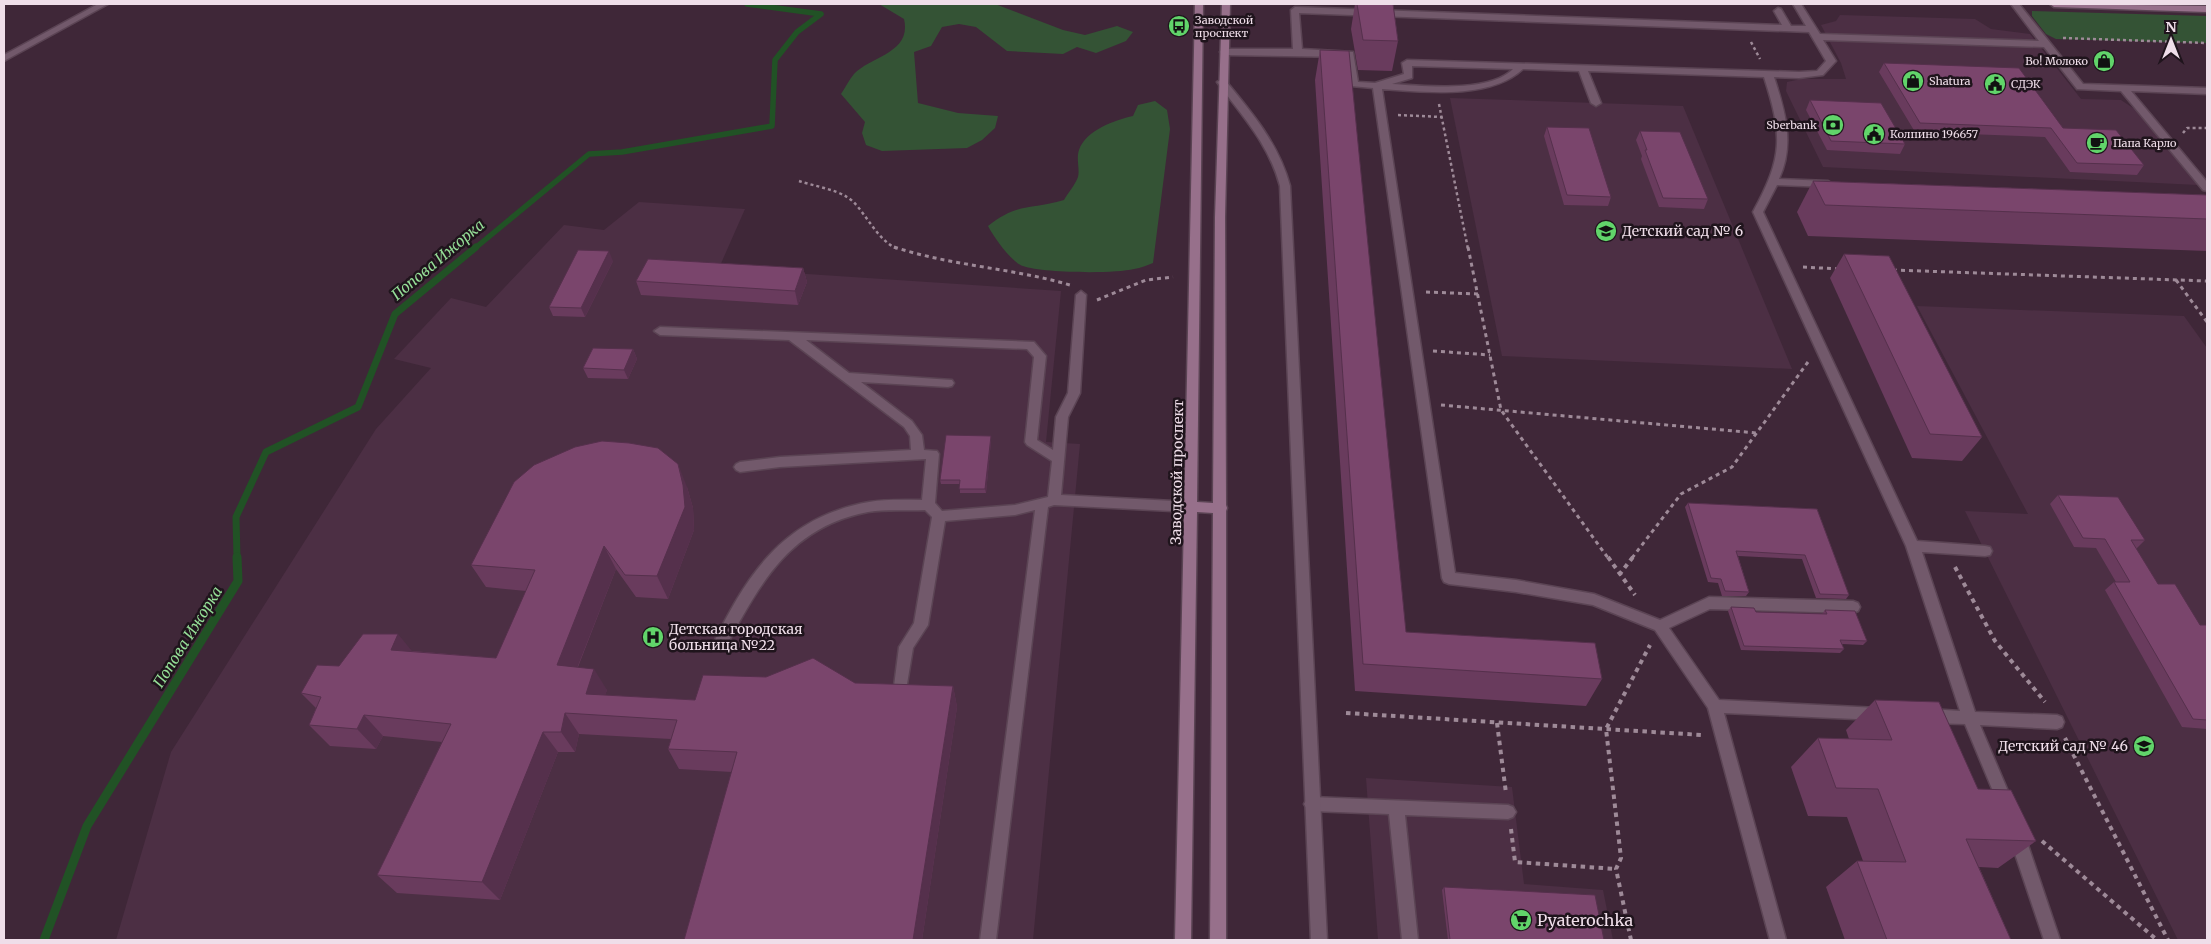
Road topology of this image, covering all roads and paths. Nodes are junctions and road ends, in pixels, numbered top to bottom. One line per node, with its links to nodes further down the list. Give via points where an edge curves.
1 (104, 4): 16 (street)
2 (1199, 4): 60 (main road, Заводской проспект)
3 (1226, 4): 14 (main road)
4 (1797, 4): 11 (street)
5 (2015, 4): 12 (street)
6 (2054, 4): 7 (main road)
7 (2207, 9)
8 (1778, 11): 10 (street)
9 (1742, 26): 10 (street); 15 (street, via 1295,10); 19 (path)
10 (1788, 28): 11 (street)
11 (1814, 33): 12 (street); 19 (street, via 1831,61 1820,73)
12 (2044, 41): 13 (path); 23 (street, via 2080,87)
13 (2207, 43)
14 (1224, 52): 15 (street); 20 (main road)
15 (1298, 52): 21 (street, via 1350,54 1354,84)
16 (4, 58)
17 (1520, 66): 18 (street); 21 (street, via 1407,63 1409,76); 22 (street, via 1510,77 1496,83 1474,87)
18 (1582, 68): 19 (street); 25 (street)
19 (1768, 74): 31 (street, via 1784,130 1783,158)
20 (1222, 82): 61 (main road); 80 (street, via 1273,150 1282,168 1285,186)
21 (1377, 85): 22 (street); 26 (street)
22 (1436, 87): 27 (path)
23 (2123, 88): 24 (street); 29 (street)
24 (2207, 91)
25 (1596, 103)
26 (1381, 115): 27 (path); 40 (street)
27 (1442, 117): 41 (path)
28 (2207, 128): 29 (path, via 2187,128)
29 (2172, 146): 33 (street)
30 (800, 181): 42 (path, via 848,196 893,247 927,258 1068,283)
31 (1775, 182): 32 (street); 34 (street, via 1758,212)
32 (1834, 184)
33 (2207, 188)
34 (1783, 267): 35 (path); 47 (street)
35 (1842, 269)
36 (1891, 270): 38 (path)
37 (1173, 277): 43 (path, via 1146,280)
38 (2176, 280): 39 (path); 44 (path)
39 (2207, 281)
40 (1407, 291): 41 (path); 48 (street)
41 (1478, 294): 49 (path)
42 (1081, 295): 43 (street)
43 (1080, 309): 56 (street, via 1074,393 1062,417)
44 (2207, 322)
45 (660, 331): 46 (street)
46 (792, 336): 50 (street); 56 (street, via 1030,346 1040,356 1031,442)
47 (1820, 346): 54 (path); 63 (street)
48 (1416, 350): 49 (path); 52 (street)
49 (1490, 355): 53 (path)
50 (846, 377): 51 (street); 55 (street, via 908,424 916,435)
51 (948, 383)
52 (1423, 403): 53 (path); 68 (street, via 1449,578 1594,600)
53 (1501, 410): 54 (path); 65 (path)
54 (1756, 433): 65 (path, via 1732,467 1681,494)
55 (918, 454): 57 (street); 59 (street, via 933,454)
56 (1058, 459): 58 (street)
57 (740, 467)
58 (1048, 501): 60 (street); 62 (street, via 1015,510); 85 (street)
59 (928, 505): 62 (street); 69 (street, via 861,508 828,518 804,531 777,551 754,581)
60 (1192, 507): 61 (main road); 86 (main road, Заводской проспект)
61 (1221, 508): 87 (main road)
62 (939, 516): 70 (street, via 921,625 906,647)
63 (1912, 546): 64 (street); 75 (street)
64 (1985, 551)
65 (1619, 575): 66 (path)
66 (1636, 597)
67 (1853, 607): 68 (street, via 1709,603)
68 (1660, 626): 71 (street); 78 (path)
69 (720, 644)
70 (901, 686)
71 (1715, 706): 73 (street); 79 (street)
72 (1346, 713): 76 (path)
73 (1892, 714)
74 (1912, 716): 75 (street)
75 (1970, 718): 77 (street); 92 (street, via 2010,818)
76 (1497, 722): 78 (path); 82 (path)
77 (2057, 722)
78 (1606, 729): 79 (path); 84 (path, via 1621,858)
79 (1724, 737): 91 (street)
80 (1312, 804): 81 (street); 88 (street)
81 (1396, 807): 82 (street); 89 (street)
82 (1508, 812): 84 (path, via 1515,862)
83 (2038, 839): 93 (path)
84 (1616, 869): 90 (path)
85 (988, 940)
86 (1183, 940)
87 (1218, 940)
88 (1319, 940)
89 (1410, 940)
90 (1631, 940)
91 (1778, 940)
92 (2052, 940)
93 (2157, 940)

